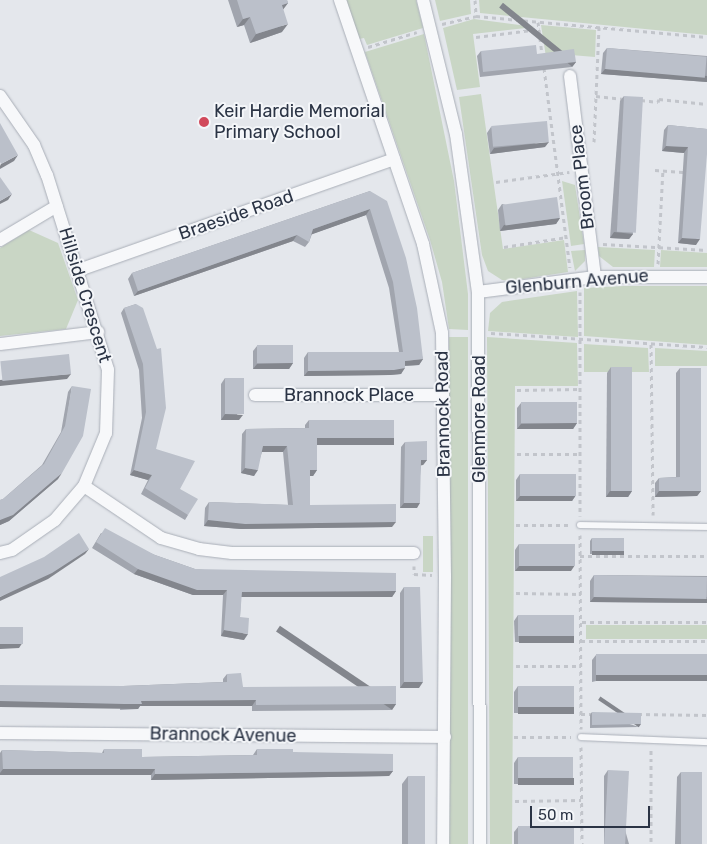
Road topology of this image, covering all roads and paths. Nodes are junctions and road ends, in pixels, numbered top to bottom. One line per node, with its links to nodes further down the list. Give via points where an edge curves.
1 (340, 0): 11 (street, Brannock Road)
2 (423, 0): 6 (street, Glenmore Road)
3 (475, 0): 4 (path)
4 (476, 16): 5 (path); 6 (path)
5 (538, 22): 7 (path); 8 (path)
6 (431, 27): 11 (path); 36 (street, Glenmore Road, via 456,134)
7 (599, 27): 10 (path); 14 (path)
8 (539, 30): 9 (path); 22 (path)
9 (476, 37)
10 (707, 37)
11 (358, 51): 17 (street, Brannock Road)
12 (570, 76): 18 (street, Broom Place)
13 (0, 96): 24 (street, Hillside Crescent, via 34,145)
14 (596, 96): 15 (path); 16 (path)
15 (707, 104)
16 (593, 150)
17 (394, 159): 31 (street, Braeside Road); 46 (street, Brannock Road, via 434,285 442,333)
18 (581, 170): 22 (path); 33 (street, Broom Place)
19 (655, 170): 20 (path)
20 (663, 170): 21 (path); 29 (path)
21 (690, 173)
22 (558, 174): 23 (path); 26 (path)
23 (496, 182)
24 (56, 206): 27 (street); 31 (street, Hillside Crescent)
25 (598, 236): 29 (path, via 599,244)
26 (566, 237): 28 (path); 35 (path, via 571,269)
27 (0, 240)
28 (504, 247)
29 (657, 247): 30 (path); 32 (path)
30 (707, 250)
31 (78, 270): 37 (street, Hillside Crescent)
32 (658, 275): 33 (street, Glenburn Avenue); 34 (street, Glenburn Avenue)
33 (595, 277): 35 (street, Glenburn Avenue)
34 (707, 277)
35 (580, 279): 36 (street, Glenburn Avenue); 39 (path)
36 (478, 292): 38 (street, Glenmore Road)
37 (98, 332): 40 (street); 49 (street, Hillside Crescent, via 108,370 106,433)
38 (478, 332): 39 (path); 80 (street, Glenmore Road)
39 (581, 340): 41 (path); 43 (path)
40 (0, 344)
41 (651, 344): 42 (path); 52 (path)
42 (707, 347)
43 (580, 389): 44 (path); 48 (path)
44 (517, 390)
45 (254, 395): 46 (street, Brannock Place)
46 (443, 395): 58 (street, Brannock Road)
47 (517, 454): 48 (path)
48 (580, 454): 51 (path)
49 (84, 486): 54 (street, Hillside Crescent, via 55,520 12,550); 55 (street, via 161,538 199,549 232,553)
50 (516, 525): 51 (path)
51 (580, 525): 52 (lane); 56 (path)
52 (653, 526): 53 (lane)
53 (707, 527)
54 (0, 553)
55 (414, 553): 58 (path, via 414,574)
56 (580, 556): 57 (path); 60 (path)
57 (707, 556)
58 (445, 576): 72 (street, Brannock Road)
59 (516, 593): 60 (path)
60 (581, 594): 61 (path)
61 (582, 622): 62 (path); 63 (path)
62 (707, 622)
63 (581, 641): 64 (path); 66 (path)
64 (707, 641)
65 (516, 666): 66 (path)
66 (581, 666): 67 (path)
67 (581, 714): 68 (path); 74 (path)
68 (600, 714)
69 (629, 714): 70 (path)
70 (707, 715)
71 (0, 733): 72 (street, Brannock Avenue)
72 (445, 737): 79 (street, Brannock Road)
73 (514, 737): 74 (path)
74 (581, 737): 75 (lane); 77 (path)
75 (651, 742): 76 (lane); 82 (path)
76 (707, 742)
77 (581, 800): 78 (path); 81 (path)
78 (515, 801)
79 (444, 844)
80 (480, 844)
81 (582, 844)
82 (651, 844)

